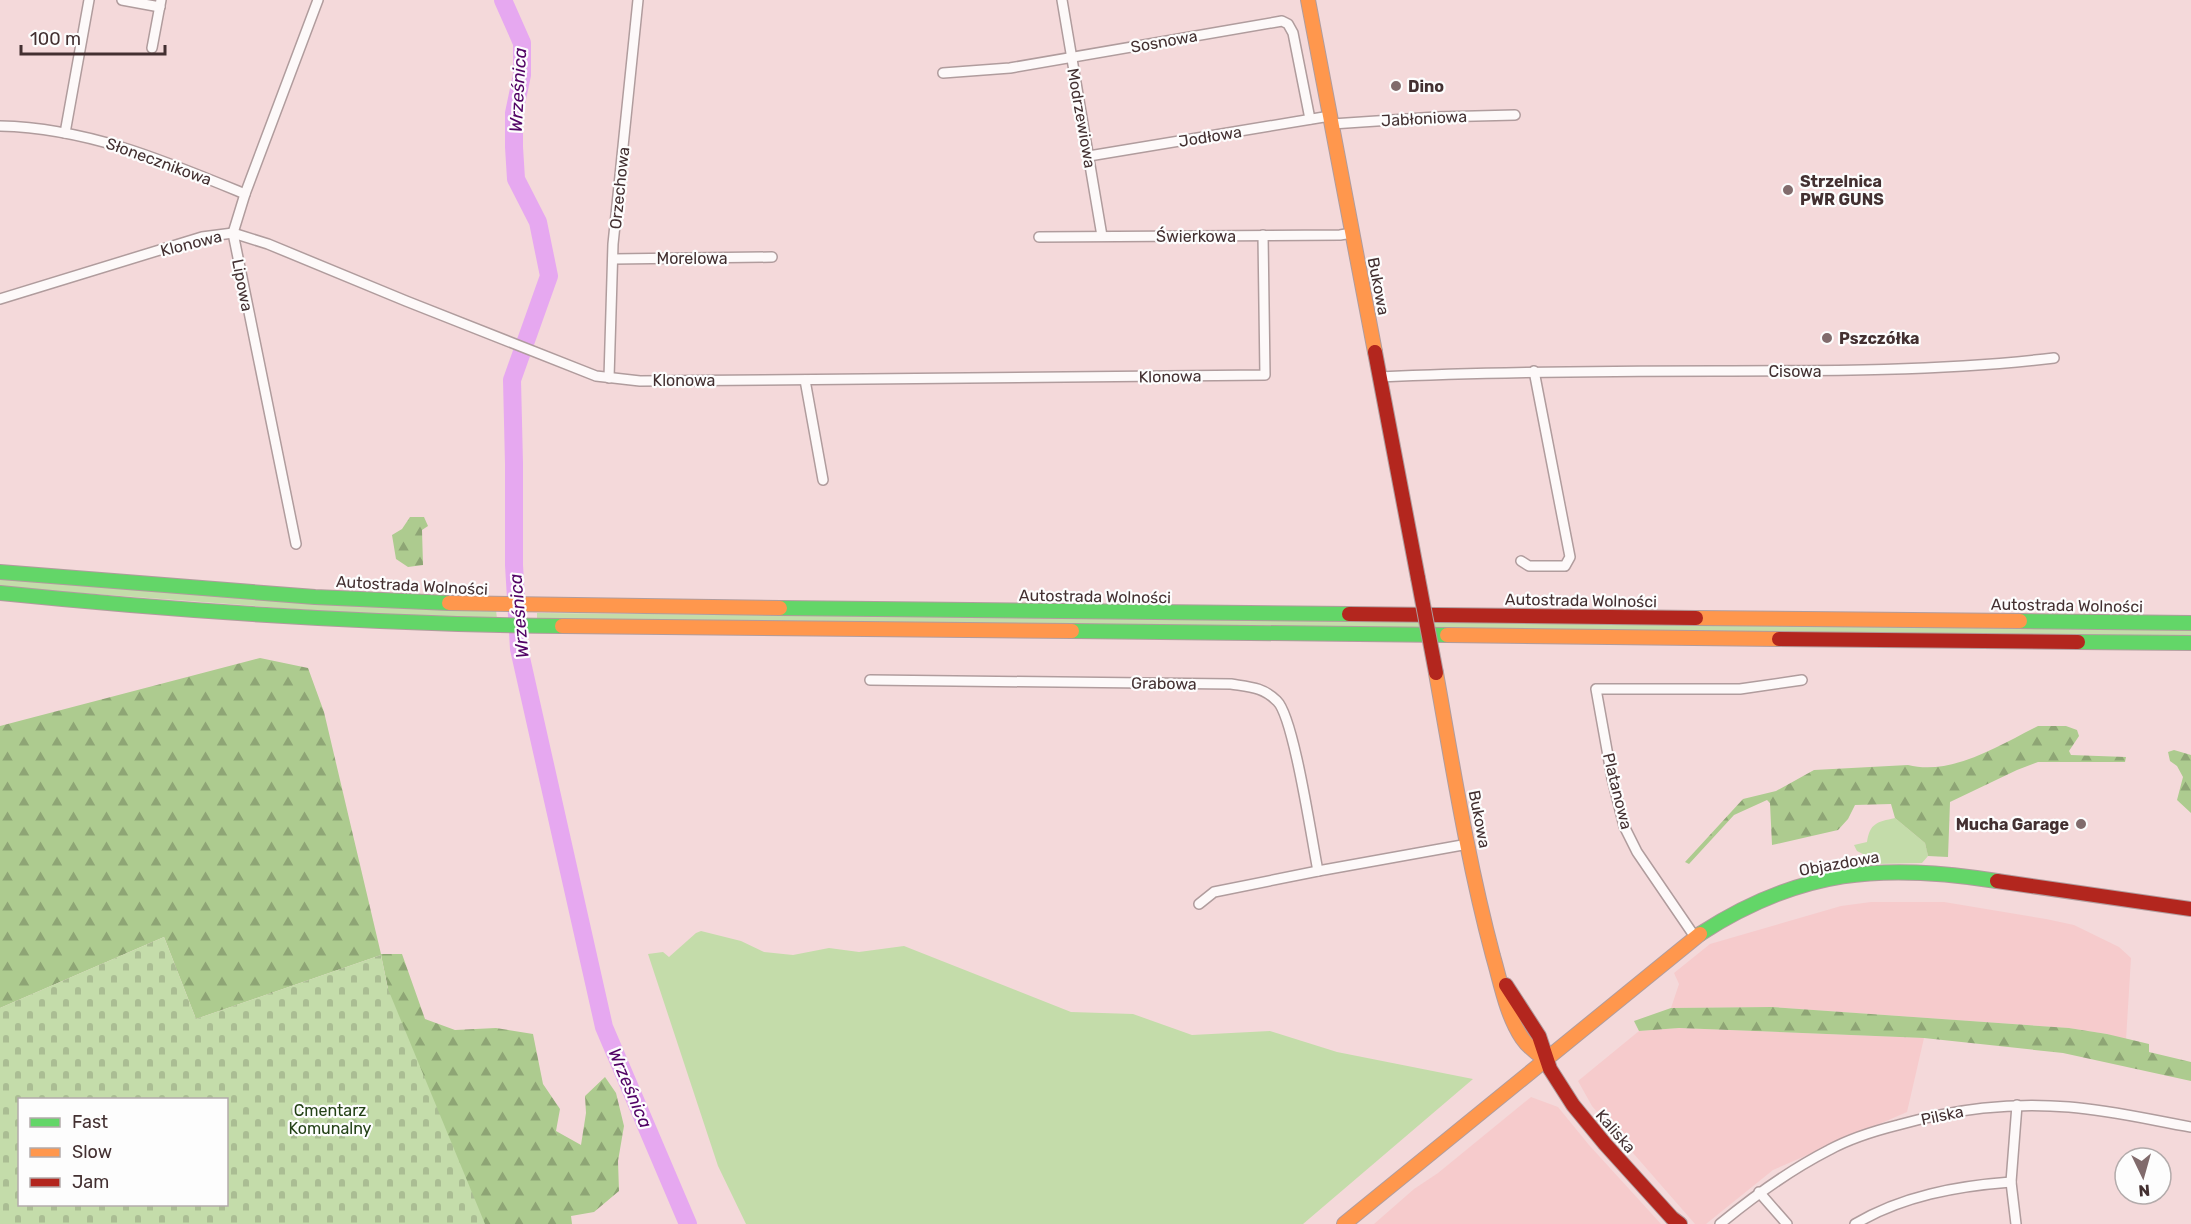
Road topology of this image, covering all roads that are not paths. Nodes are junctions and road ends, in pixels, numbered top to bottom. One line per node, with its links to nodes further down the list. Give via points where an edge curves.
1 (89, 0): 15 (street)
2 (122, 0): 7 (street)
3 (318, 0): 17 (street, Lipowa)
4 (638, 0): 24 (street, Orzechowa)
5 (1062, 0): 9 (street, Modrzewiowa)
6 (1308, 0): 13 (main road, Bukowa)
7 (161, 3): 8 (street)
8 (152, 48)
9 (1072, 57): 10 (street, Sosnowa, via 1010,68); 12 (street, Sosnowa, via 1282,21 1293,33); 16 (street, Modrzewiowa)
10 (943, 73)
11 (1515, 115): 13 (street, Jabłoniowa)
12 (1310, 119): 13 (street, Jodłowa); 16 (street, Jodłowa)
13 (1331, 120): 19 (main road, Bukowa)
14 (0, 126): 15 (street, Słonecznikowa)
15 (65, 133): 17 (street, Słonecznikowa, via 159,158)
16 (1089, 156): 21 (street, Modrzewiowa)
17 (245, 194): 18 (street, Lipowa)
18 (233, 233): 25 (street, Klonowa, via 202,237); 29 (street, Klonowa, via 529,351); 32 (street, Lipowa)
19 (1352, 233): 20 (street, Świerkowa); 28 (main road, Bukowa)
20 (1263, 235): 21 (street, Świerkowa); 30 (street, Klonowa, via 1265,375)
21 (1102, 236): 22 (street, Świerkowa)
22 (1039, 237)
23 (772, 257): 24 (street, Morelowa)
24 (613, 259): 29 (street, Orzechowa)
25 (0, 299)
26 (2055, 358): 27 (street, Cisowa, via 1987,366 1834,371)
27 (1534, 371): 28 (street, Cisowa); 33 (street, via 1570,557 1565,566 1529,566)
28 (1379, 377): 40 (main road, Bukowa, bridge)
29 (609, 378): 30 (street, Klonowa)
30 (805, 380): 31 (street)
31 (823, 480)
32 (296, 544)
33 (1521, 561)
34 (0, 572): 36 (main road, Autostrada Wolności, via 281,595 535,606)
35 (0, 593): 37 (main road, via 242,613 537,626)
36 (2191, 623)
37 (2191, 643)
38 (870, 680): 41 (street, Grabowa, via 1231,684 1262,689 1279,703 1289,726)
39 (1802, 680): 44 (street, Platanowa, via 1740,689 1596,689 1624,826 1637,852)
40 (1468, 844): 41 (street); 45 (main road, Bukowa, via 1485,932 1507,1004 1522,1038)
41 (1318, 871): 42 (street, via 1214,892)
42 (1199, 904)
43 (2191, 909): 44 (main road, Objazdowa, via 1951,874 1885,871 1833,877 1784,891 1741,909)
44 (1695, 937): 45 (main road, Objazdowa)
45 (1545, 1059): 50 (main road, Kaliska, via 1581,1116); 51 (main road, Objazdowa)
46 (2017, 1105): 47 (street, Pilska, via 2071,1107); 48 (street); 49 (street, Pilska, via 1958,1111 1866,1133 1830,1149)
47 (2191, 1127)
48 (2011, 1182): 54 (street, via 1924,1195); 55 (street)
49 (1760, 1192): 52 (street, Pilska); 53 (street)
50 (1676, 1222)
51 (1344, 1224)
52 (1720, 1224)
53 (1787, 1224)
54 (1855, 1224)
55 (2016, 1224)

